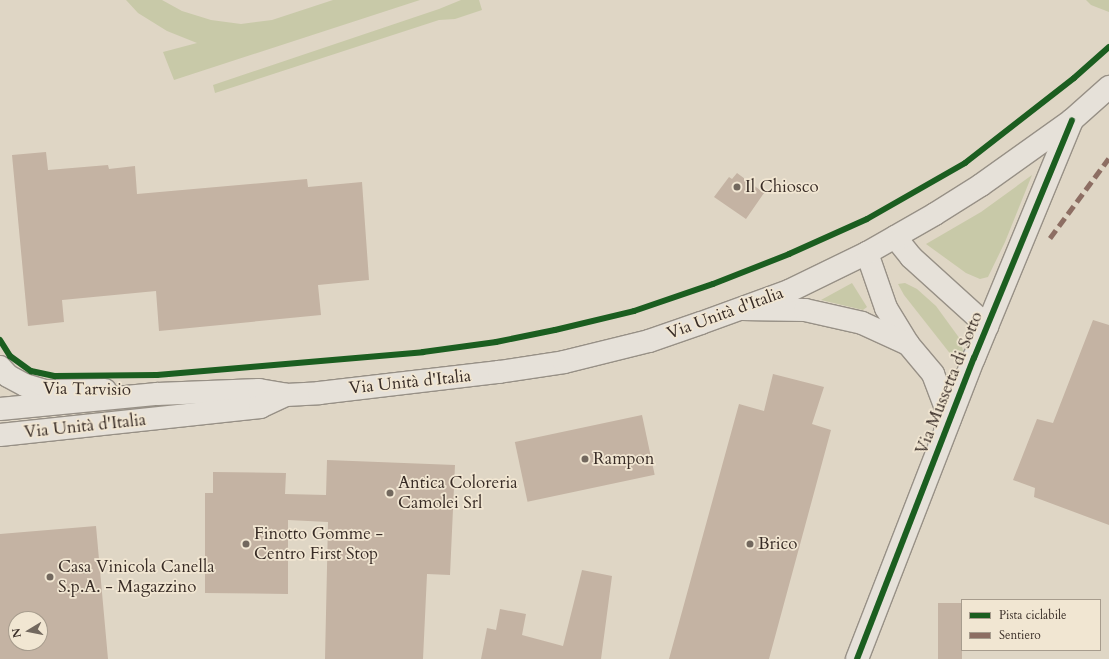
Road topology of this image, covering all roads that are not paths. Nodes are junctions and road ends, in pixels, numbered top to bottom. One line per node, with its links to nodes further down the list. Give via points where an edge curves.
1 (1109, 87): 2 (main road, Via Unità d'Italia)
2 (1072, 120): 3 (main road, Via Unità d'Italia, via 958,201); 6 (main road, Via Mussetta di Sotto)
3 (894, 237): 4 (main road, Via Unità d'Italia); 6 (main road, Via Mussetta di Sotto, via 911,257)
4 (867, 252): 5 (main road, Via Unità d'Italia, via 788,291); 7 (main road, Via Mussetta di Sotto, via 886,308)
5 (742, 309): 7 (main road, Via Mussetta di Sotto, via 812,312 862,322); 10 (main road, Via Unità d'Italia, via 649,340 564,362 471,376)
6 (987, 326): 12 (main road, Via Mussetta di Sotto)
7 (908, 344): 12 (main road, Via Mussetta di Sotto, via 934,374)
8 (0, 367): 9 (main road, Via Tarvisio, via 8,376 25,386 45,391 132,388)
9 (157, 394): 10 (main road, Via Unità d'Italia, via 259,390); 11 (main road, Via Unità d'Italia)
10 (286, 395): 13 (main road, Via Unità d'Italia, via 260,407)
11 (0, 409)
12 (950, 419): 14 (main road, Via Mussetta di Sotto)
13 (0, 434)
14 (858, 659)

